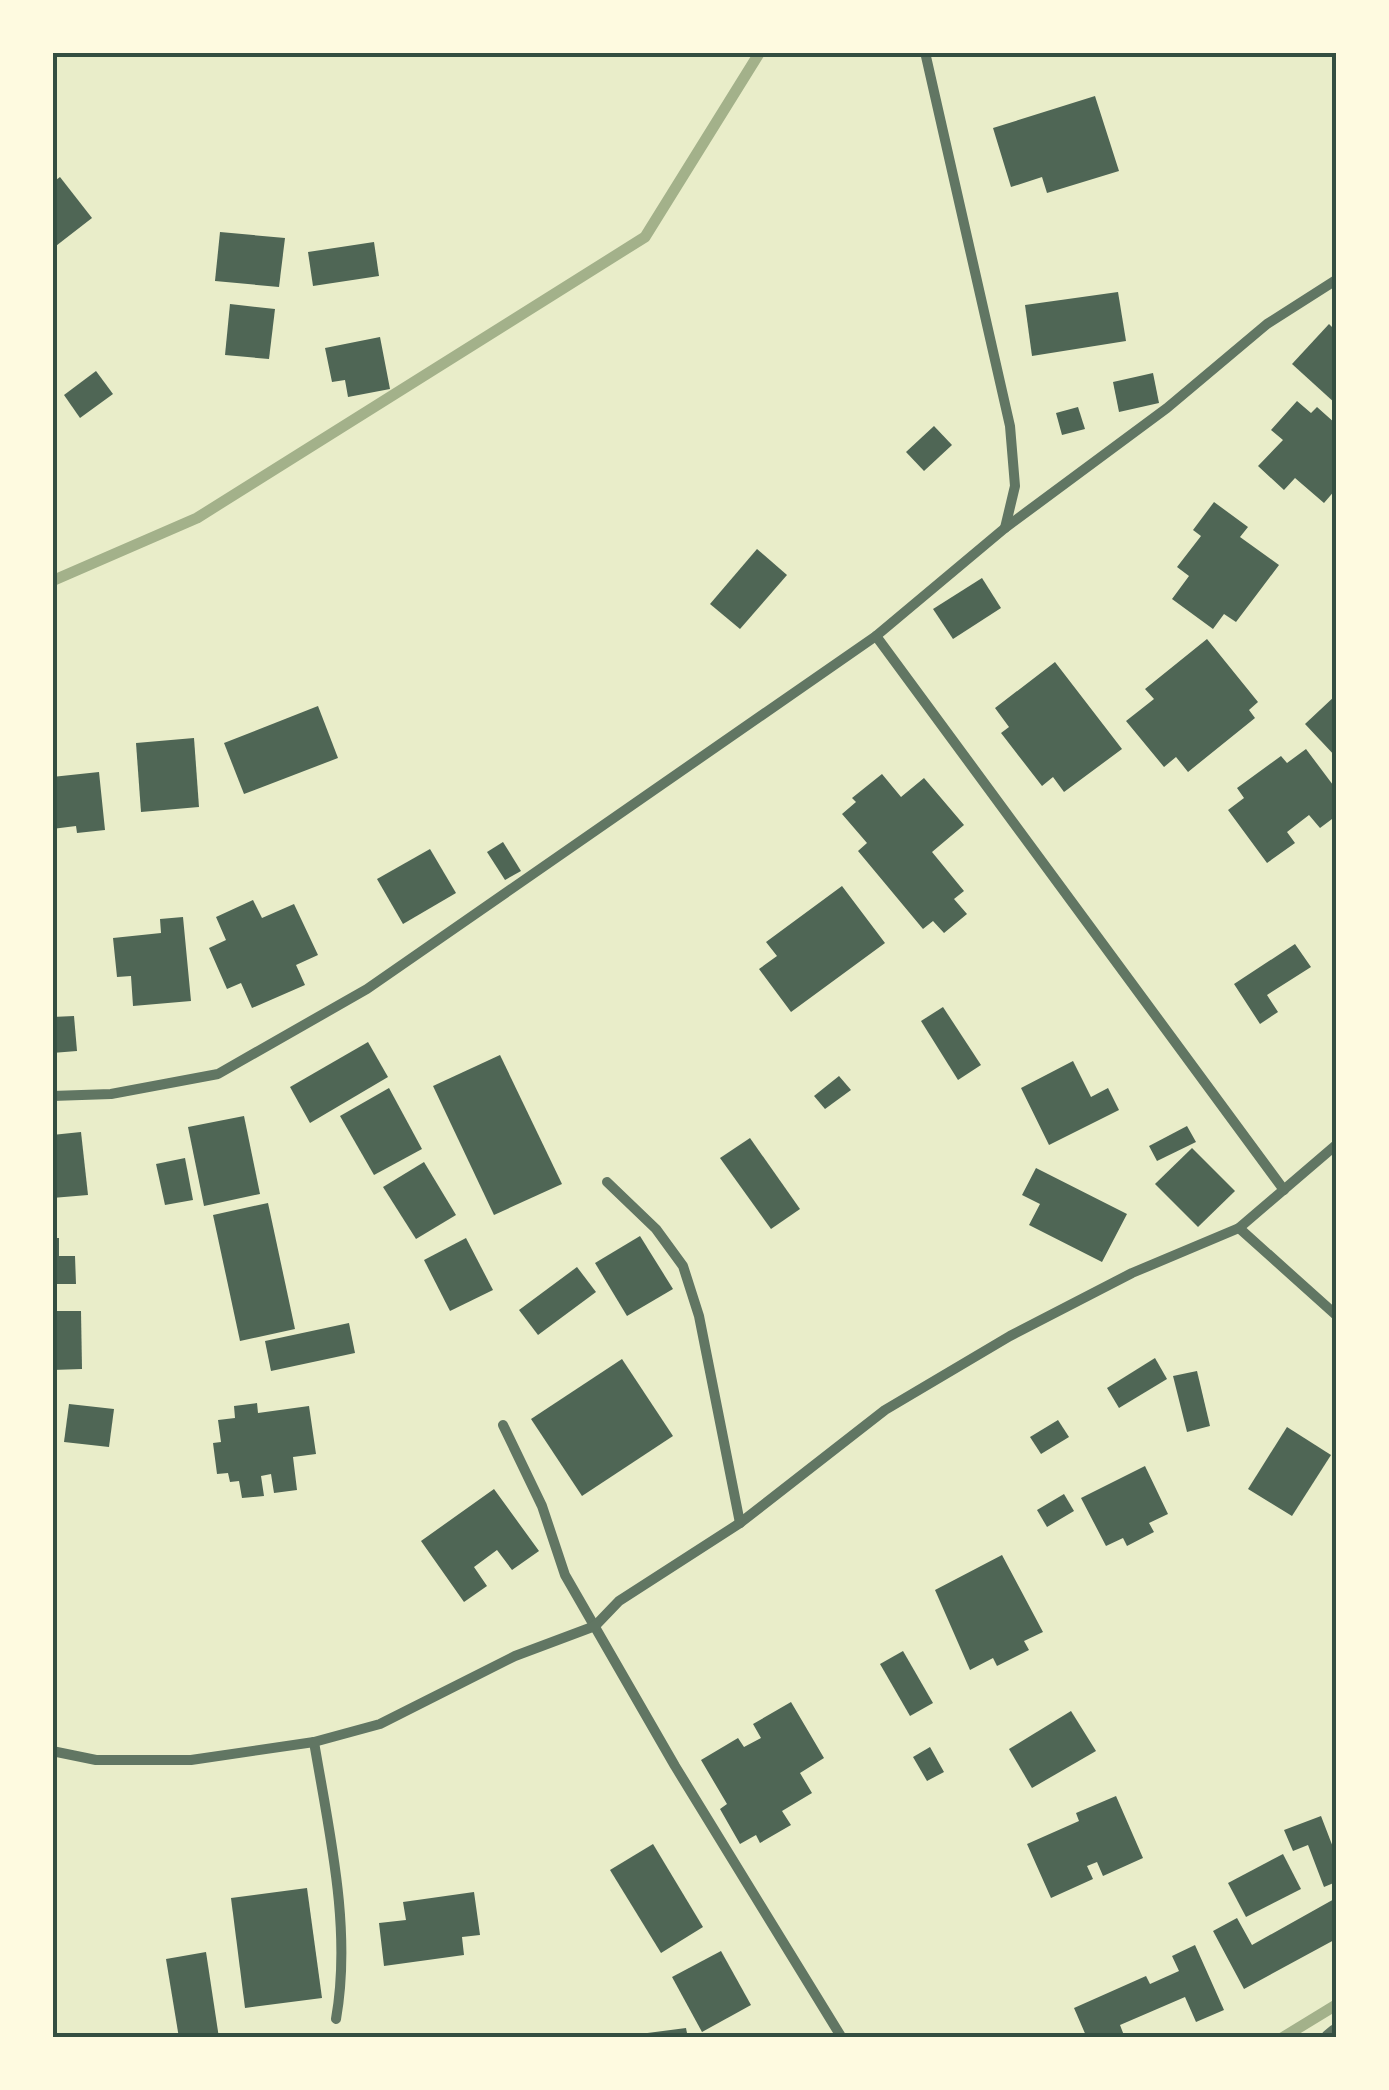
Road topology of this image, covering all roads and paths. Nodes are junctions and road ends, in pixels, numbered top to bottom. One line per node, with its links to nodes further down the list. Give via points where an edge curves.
1 (925, 52): 3 (street, via 1010,426 1014,486)
2 (1336, 280): 3 (street, via 1267,324)
3 (1005, 528): 4 (street)
4 (876, 636): 5 (street, via 367,989 263,1052 218,1074 111,1094); 8 (street)
5 (52, 1096)
6 (1336, 1145): 8 (street)
7 (607, 1182): 12 (street, via 683,1266)
8 (1284, 1190): 9 (street)
9 (1239, 1228): 10 (street); 12 (street, via 1132,1273 885,1410)
10 (1336, 1314)
11 (503, 1424): 13 (street, via 542,1506 564,1575)
12 (740, 1524): 13 (street, via 619,1601)
13 (595, 1626): 14 (street, via 515,1656 380,1724); 18 (street)
14 (314, 1742): 15 (street, via 192,1760 96,1760); 16 (street, via 341,1936)
15 (52, 1751)
16 (336, 2019)
17 (1336, 2033): 19 (street)
18 (842, 2038)
19 (1330, 2038)

